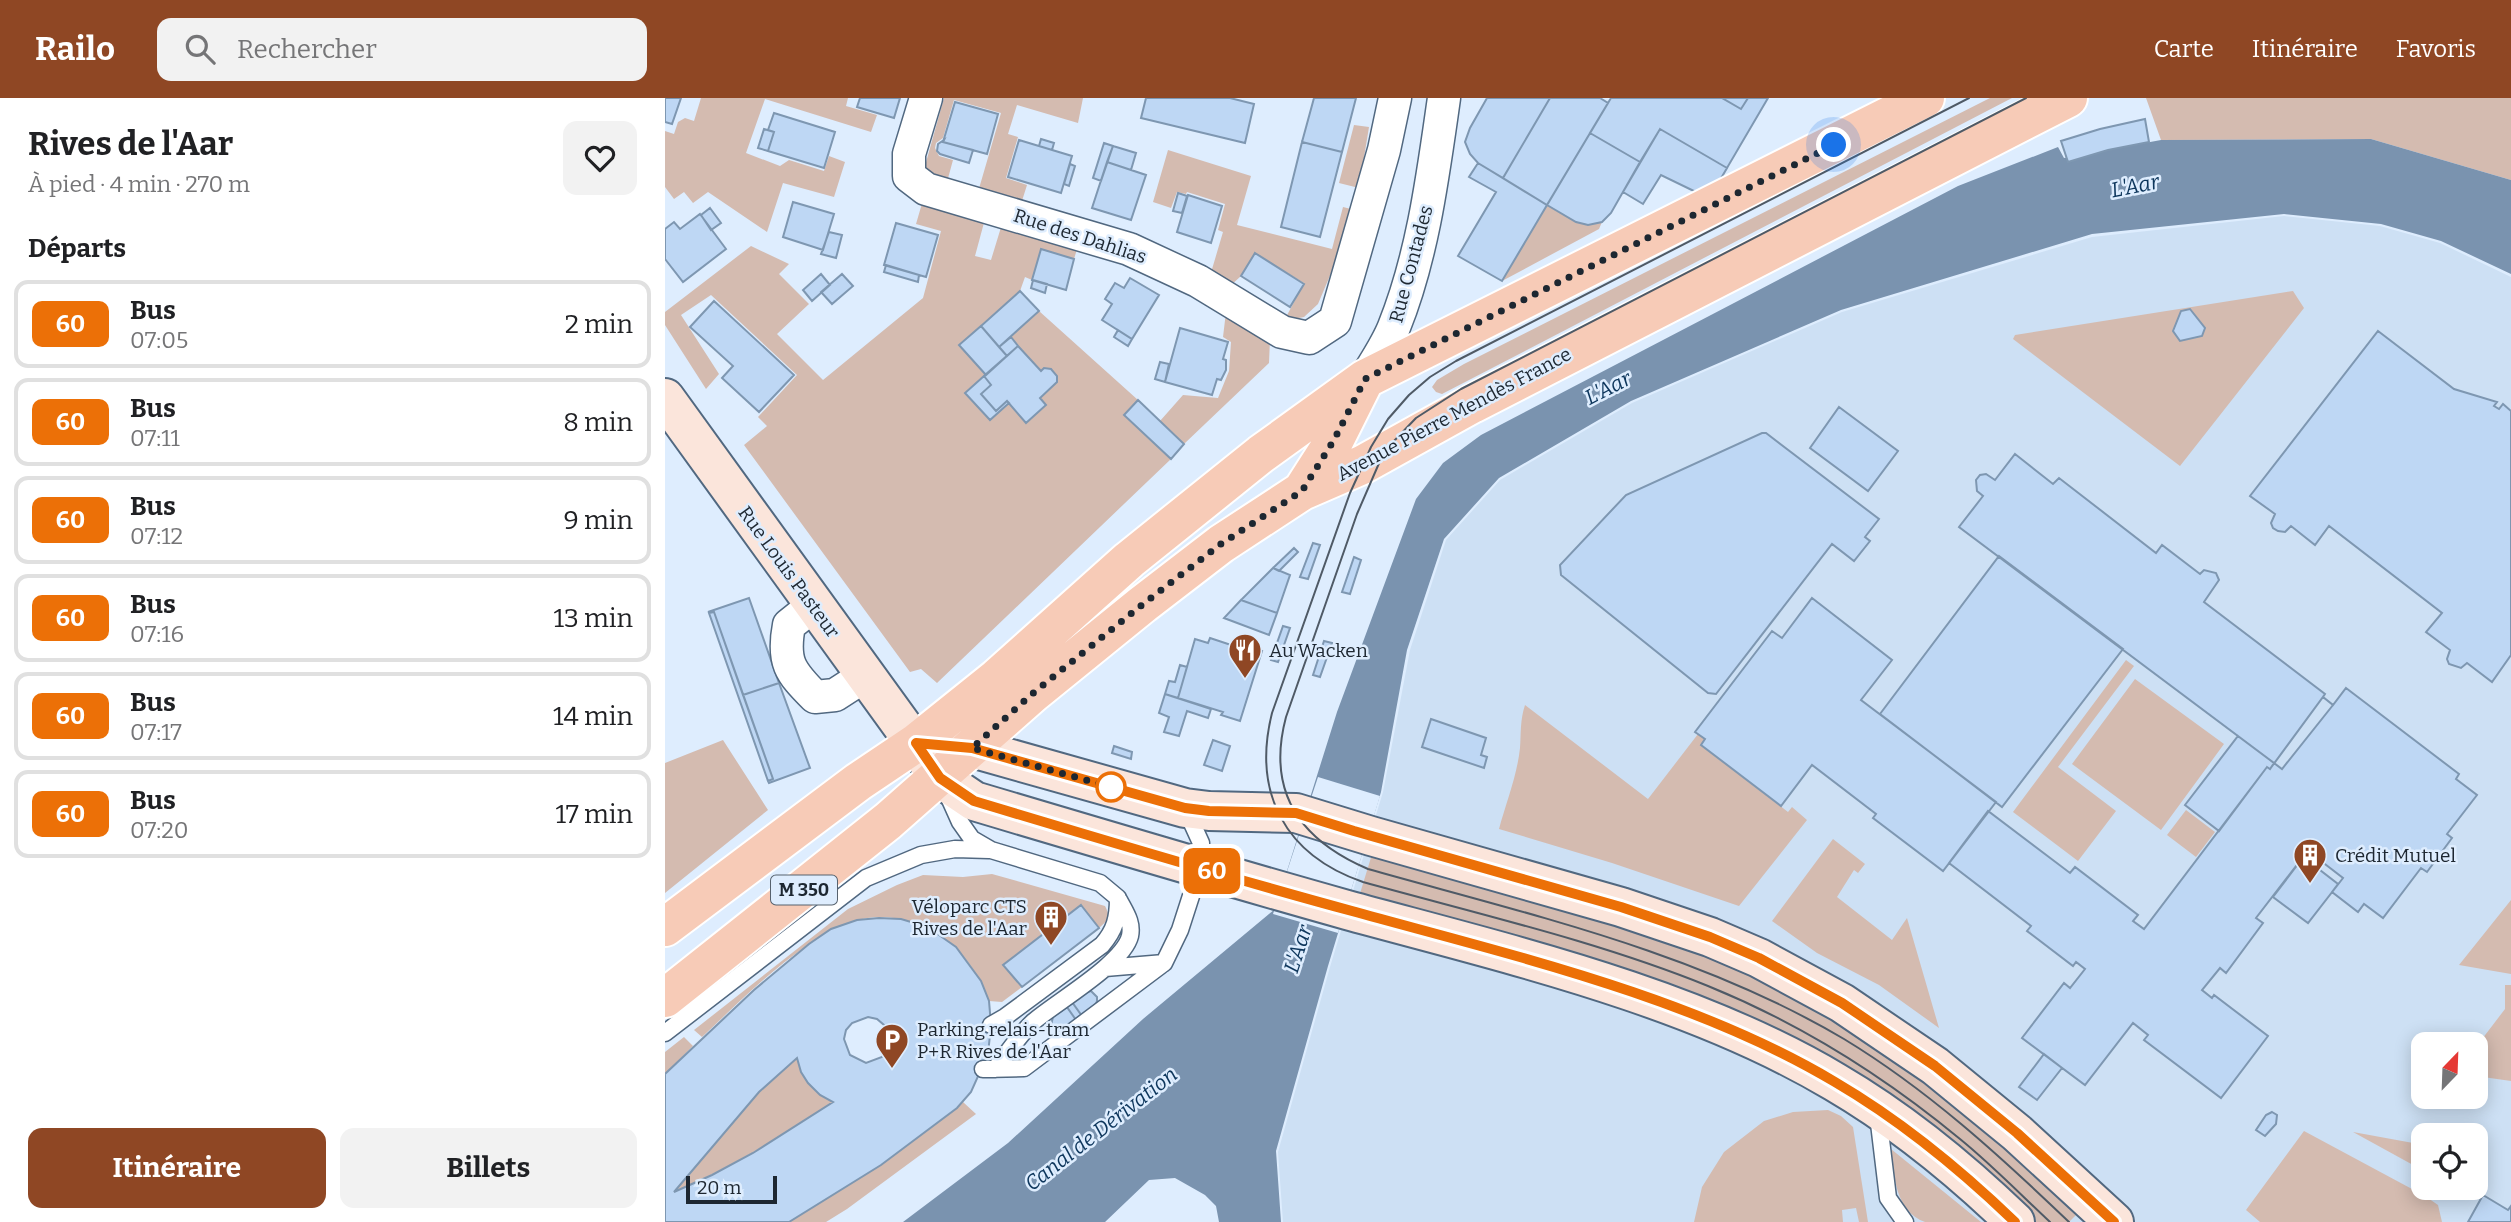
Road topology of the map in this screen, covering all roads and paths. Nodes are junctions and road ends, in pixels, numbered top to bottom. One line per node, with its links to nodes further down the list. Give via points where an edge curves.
1 (926, 98): 2 (street, Rue des Dahlias, via 909,154 909,176 926,189 1129,249 1199,281 1282,332 1310,338 1335,321)
2 (1395, 98)
3 (1444, 98): 6 (street, Rue Contades, via 1431,192 1408,284 1393,330)
4 (1924, 98): 6 (main road)
5 (2068, 98): 8 (main road, Avenue Pierre Mendès France, via 1484,397 1362,465)
6 (1365, 379): 8 (main road, Rue Contades); 11 (main road, via 1261,454 1129,561)
7 (665, 398): 9 (main road, Rue Louis Pasteur)
8 (1302, 491): 12 (main road, Avenue Pierre Mendès France, via 1221,544 1143,604)
9 (814, 605): 10 (main road, Rue Louis Pasteur); 10 (street, via 789,625 785,647 793,675 815,697 835,695)
10 (866, 675): 11 (main road, Rue Louis Pasteur)
11 (916, 743): 12 (main road); 13 (main road, Rue Louis Pasteur); 18 (main road, M 350)
12 (972, 748): 13 (main road, Avenue Pierre Mendès France); 14 (main road)
13 (940, 778): 15 (lane, via 972,839); 16 (main road, Rue Louis Pasteur, via 974,801); 21 (main road, Avenue Pierre Mendès France / M 350)
14 (1185, 808): 16 (lane, via 1201,843); 27 (main road, via 1296,813 1621,907 1759,958 1842,1003 1935,1066 2000,1118)
15 (991, 850): 17 (lane, via 1100,883); 23 (lane, via 955,849 921,855 866,878)
16 (1200, 868): 19 (lane); 24 (main road, Rue Louis Pasteur, via 1560,970 1698,1017 1794,1059)
17 (1118, 898): 20 (lane, via 1131,923 1130,937); 22 (lane, via 1118,919 1102,945 991,1025)
18 (665, 927)
19 (1164, 963): 20 (lane); 22 (lane, via 1024,1068 989,1069)
20 (1105, 968): 22 (lane)
21 (665, 998)
22 (1031, 1024)
23 (665, 1033)
24 (1877, 1109): 25 (lane, via 1888,1198); 26 (main road, Rue Louis Pasteur)
25 (1905, 1222)
26 (2015, 1222)
27 (2114, 1222)

